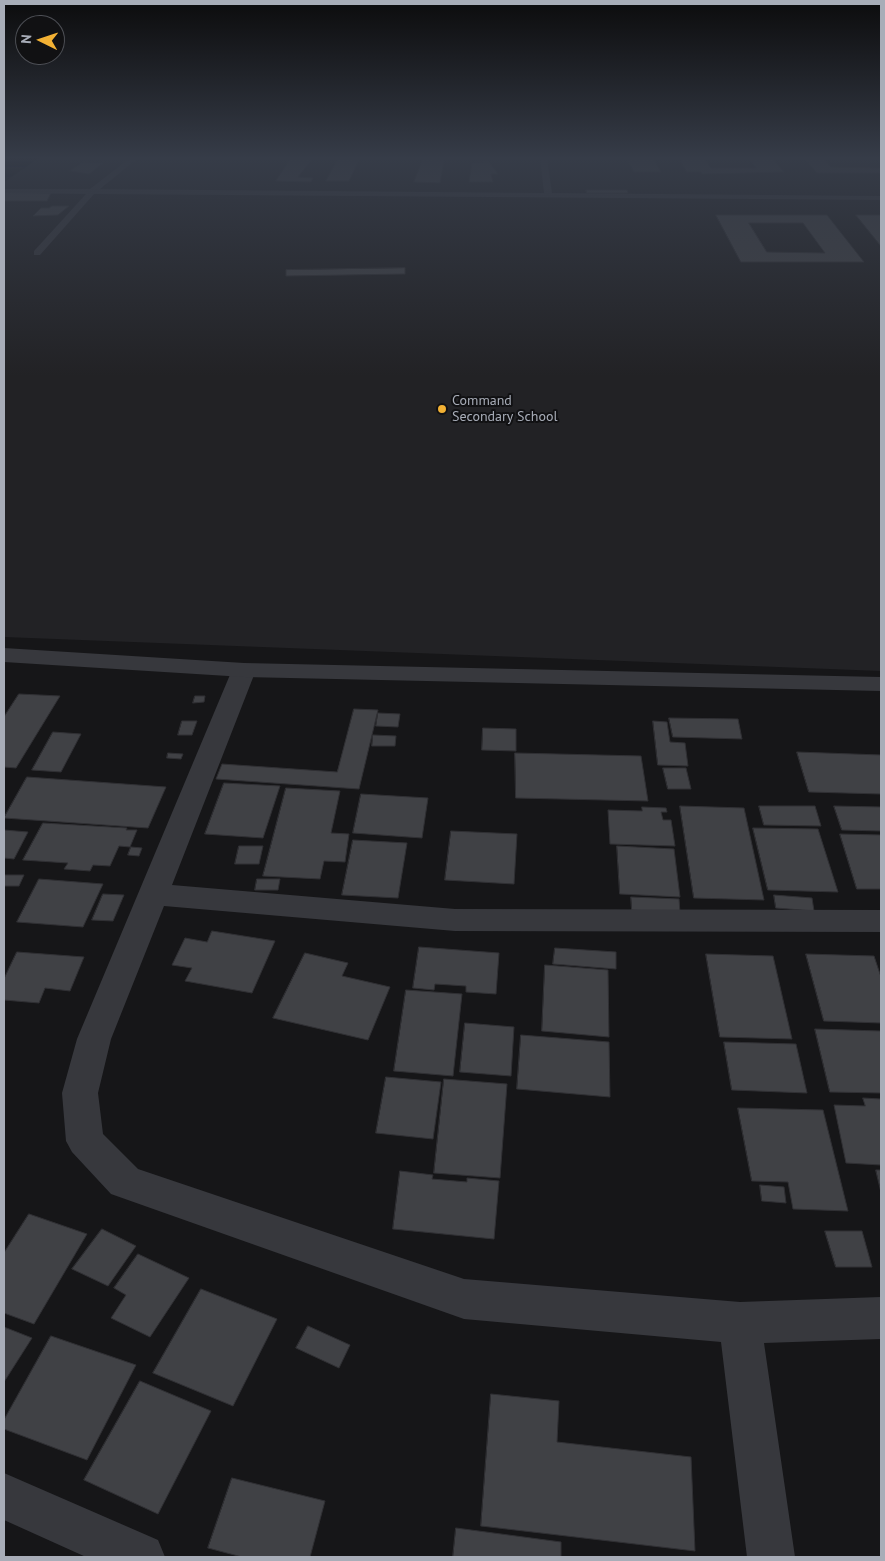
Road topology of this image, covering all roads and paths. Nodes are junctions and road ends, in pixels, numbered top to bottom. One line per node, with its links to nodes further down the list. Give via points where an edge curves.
1 (57, 231): 2 (lane)
2 (37, 253)
3 (4, 655): 4 (street)
4 (244, 670): 5 (street); 6 (street)
5 (881, 684)
6 (153, 894): 7 (street, via 455,920); 9 (street, via 94,1039 80,1093 85,1141 124,1182 464,1299)
7 (881, 921)
8 (881, 1318): 9 (street)
9 (740, 1323): 12 (street)
10 (4, 1496): 11 (street)
11 (141, 1557)
12 (771, 1557)

